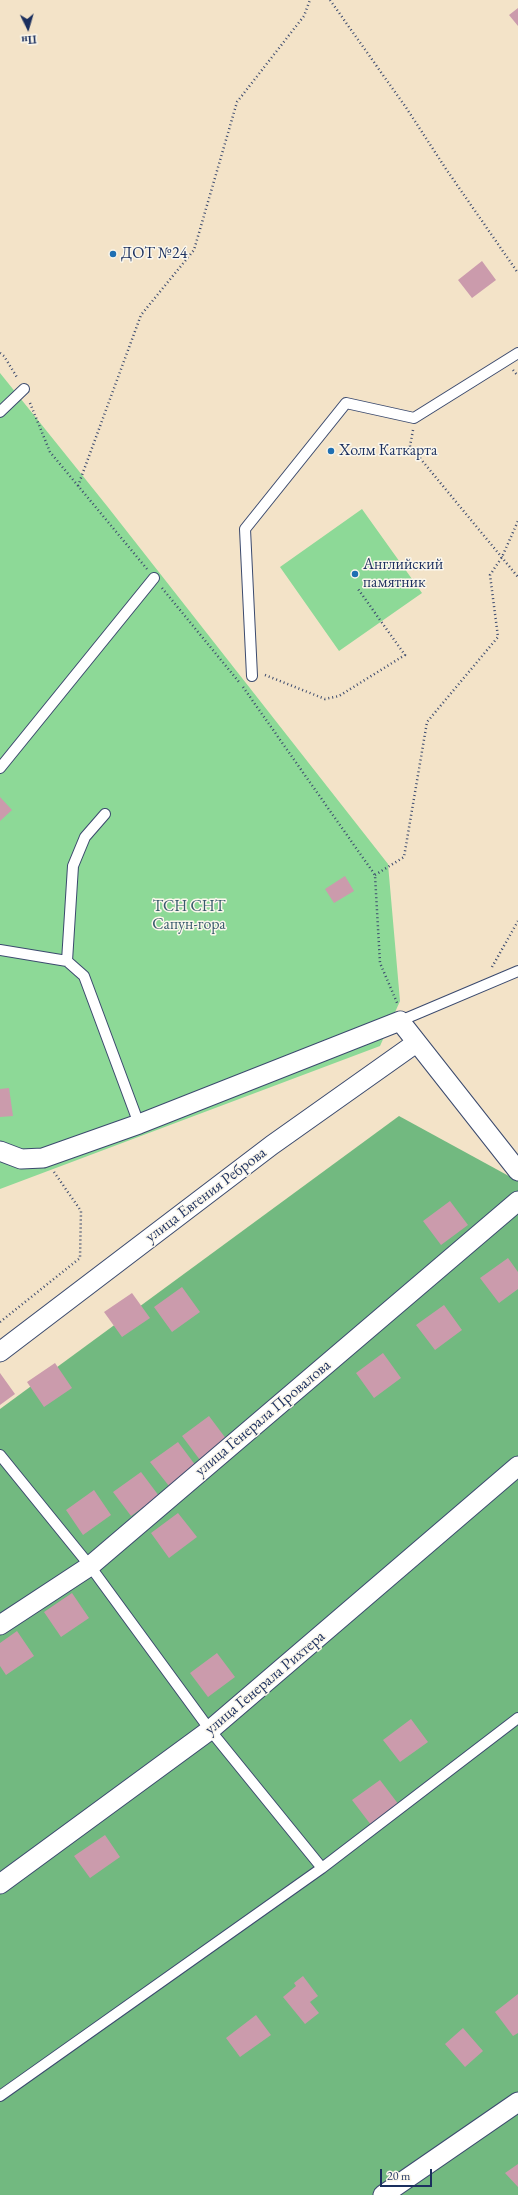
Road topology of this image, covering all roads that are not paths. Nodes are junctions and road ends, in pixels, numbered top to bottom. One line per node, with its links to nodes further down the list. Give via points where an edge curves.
1 (518, 353): 5 (lane, via 414,418 346,403 245,530)
2 (24, 389): 3 (lane)
3 (0, 412)
4 (154, 578): 6 (lane)
5 (252, 676)
6 (0, 768)
7 (105, 814): 9 (lane, via 85,837 73,866)
8 (0, 950): 9 (lane)
9 (67, 961): 13 (lane, via 84,976)
10 (518, 971): 11 (lane)
11 (400, 1022): 12 (street); 13 (street)
12 (416, 1043): 15 (street); 17 (street, улица Евгения Реброва, via 272,1145)
13 (139, 1124): 14 (street, via 43,1158 20,1159)
14 (0, 1151)
15 (518, 1171)
16 (518, 1201): 20 (street, улица Генерала Провалова)
17 (0, 1352)
18 (0, 1455): 20 (lane)
19 (518, 1466): 23 (street, улица Генерала Рихтера)
20 (90, 1566): 21 (street, улица Генерала Провалова); 23 (lane)
21 (0, 1625)
22 (518, 1718): 24 (lane)
23 (210, 1730): 24 (lane); 25 (street, улица Генерала Рихтера)
24 (322, 1868): 26 (lane)
25 (0, 1884)
26 (0, 2096)
27 (518, 2102): 28 (street)
28 (383, 2195)

